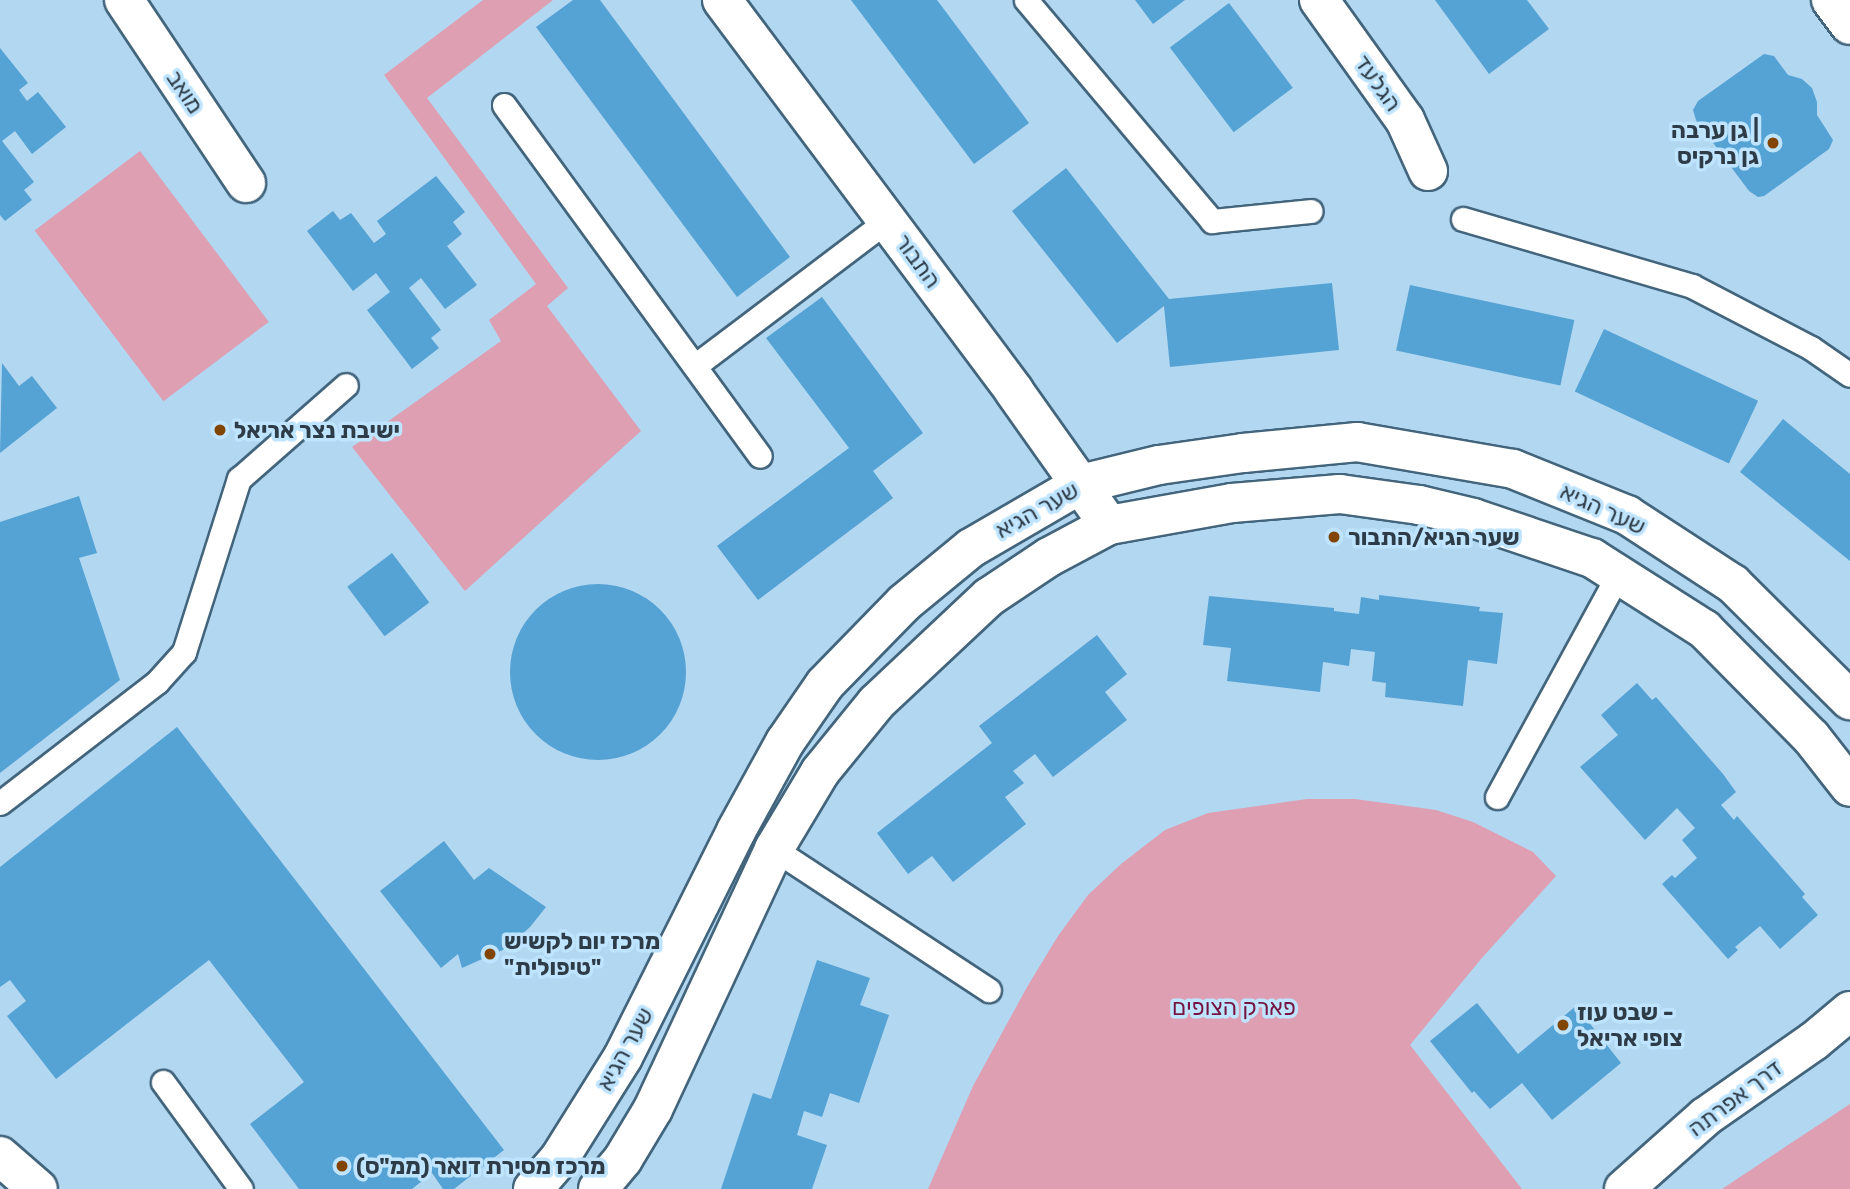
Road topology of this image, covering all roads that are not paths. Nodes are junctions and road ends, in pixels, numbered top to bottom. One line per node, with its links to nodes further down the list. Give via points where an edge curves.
1 (124, 0): 9 (street, מואב)
2 (722, 0): 12 (street, התבור)
3 (1026, 0): 10 (lane, via 1212,221)
4 (1319, 0): 8 (street, הגלעד, via 1405,120)
5 (1831, 0): 6 (street)
6 (1850, 25)
7 (503, 105): 13 (lane)
8 (1428, 171)
9 (246, 183)
10 (1310, 211)
11 (1464, 219): 14 (lane, via 1692,286 1811,348)
12 (888, 220): 13 (lane); 17 (street, התבור)
13 (696, 365): 16 (lane)
14 (1850, 375)
15 (346, 385): 23 (lane, via 239,479 184,652 157,682)
16 (760, 456)
17 (1081, 484): 18 (street, התבור); 20 (street, שער הגיא, via 1159,465 1357,442 1513,469 1627,515 1733,584); 32 (street, שער הגיא, via 971,548 904,603 825,684 736,831 623,1057 559,1159)
18 (1109, 525): 19 (street, שער הגיא, via 1233,503 1340,494 1473,518 1592,558); 24 (street, שער הגיא, via 989,597 876,703 820,772)
19 (1618, 575): 21 (street, שער הגיא, via 1704,629 1811,737); 22 (lane)
20 (1850, 700)
21 (1850, 787)
22 (1497, 797)
23 (0, 803)
24 (774, 849): 25 (lane); 33 (street, שער הגיא, via 653,1109 623,1159)
25 (989, 990)
26 (1850, 1011): 34 (street, דרך אפרתה, via 1705,1117)
27 (163, 1082): 31 (lane)
28 (0, 1156): 29 (street); 30 (street)
29 (10, 1189)
30 (38, 1189)
31 (241, 1189)
32 (533, 1189)
33 (598, 1189)
34 (1624, 1189)

